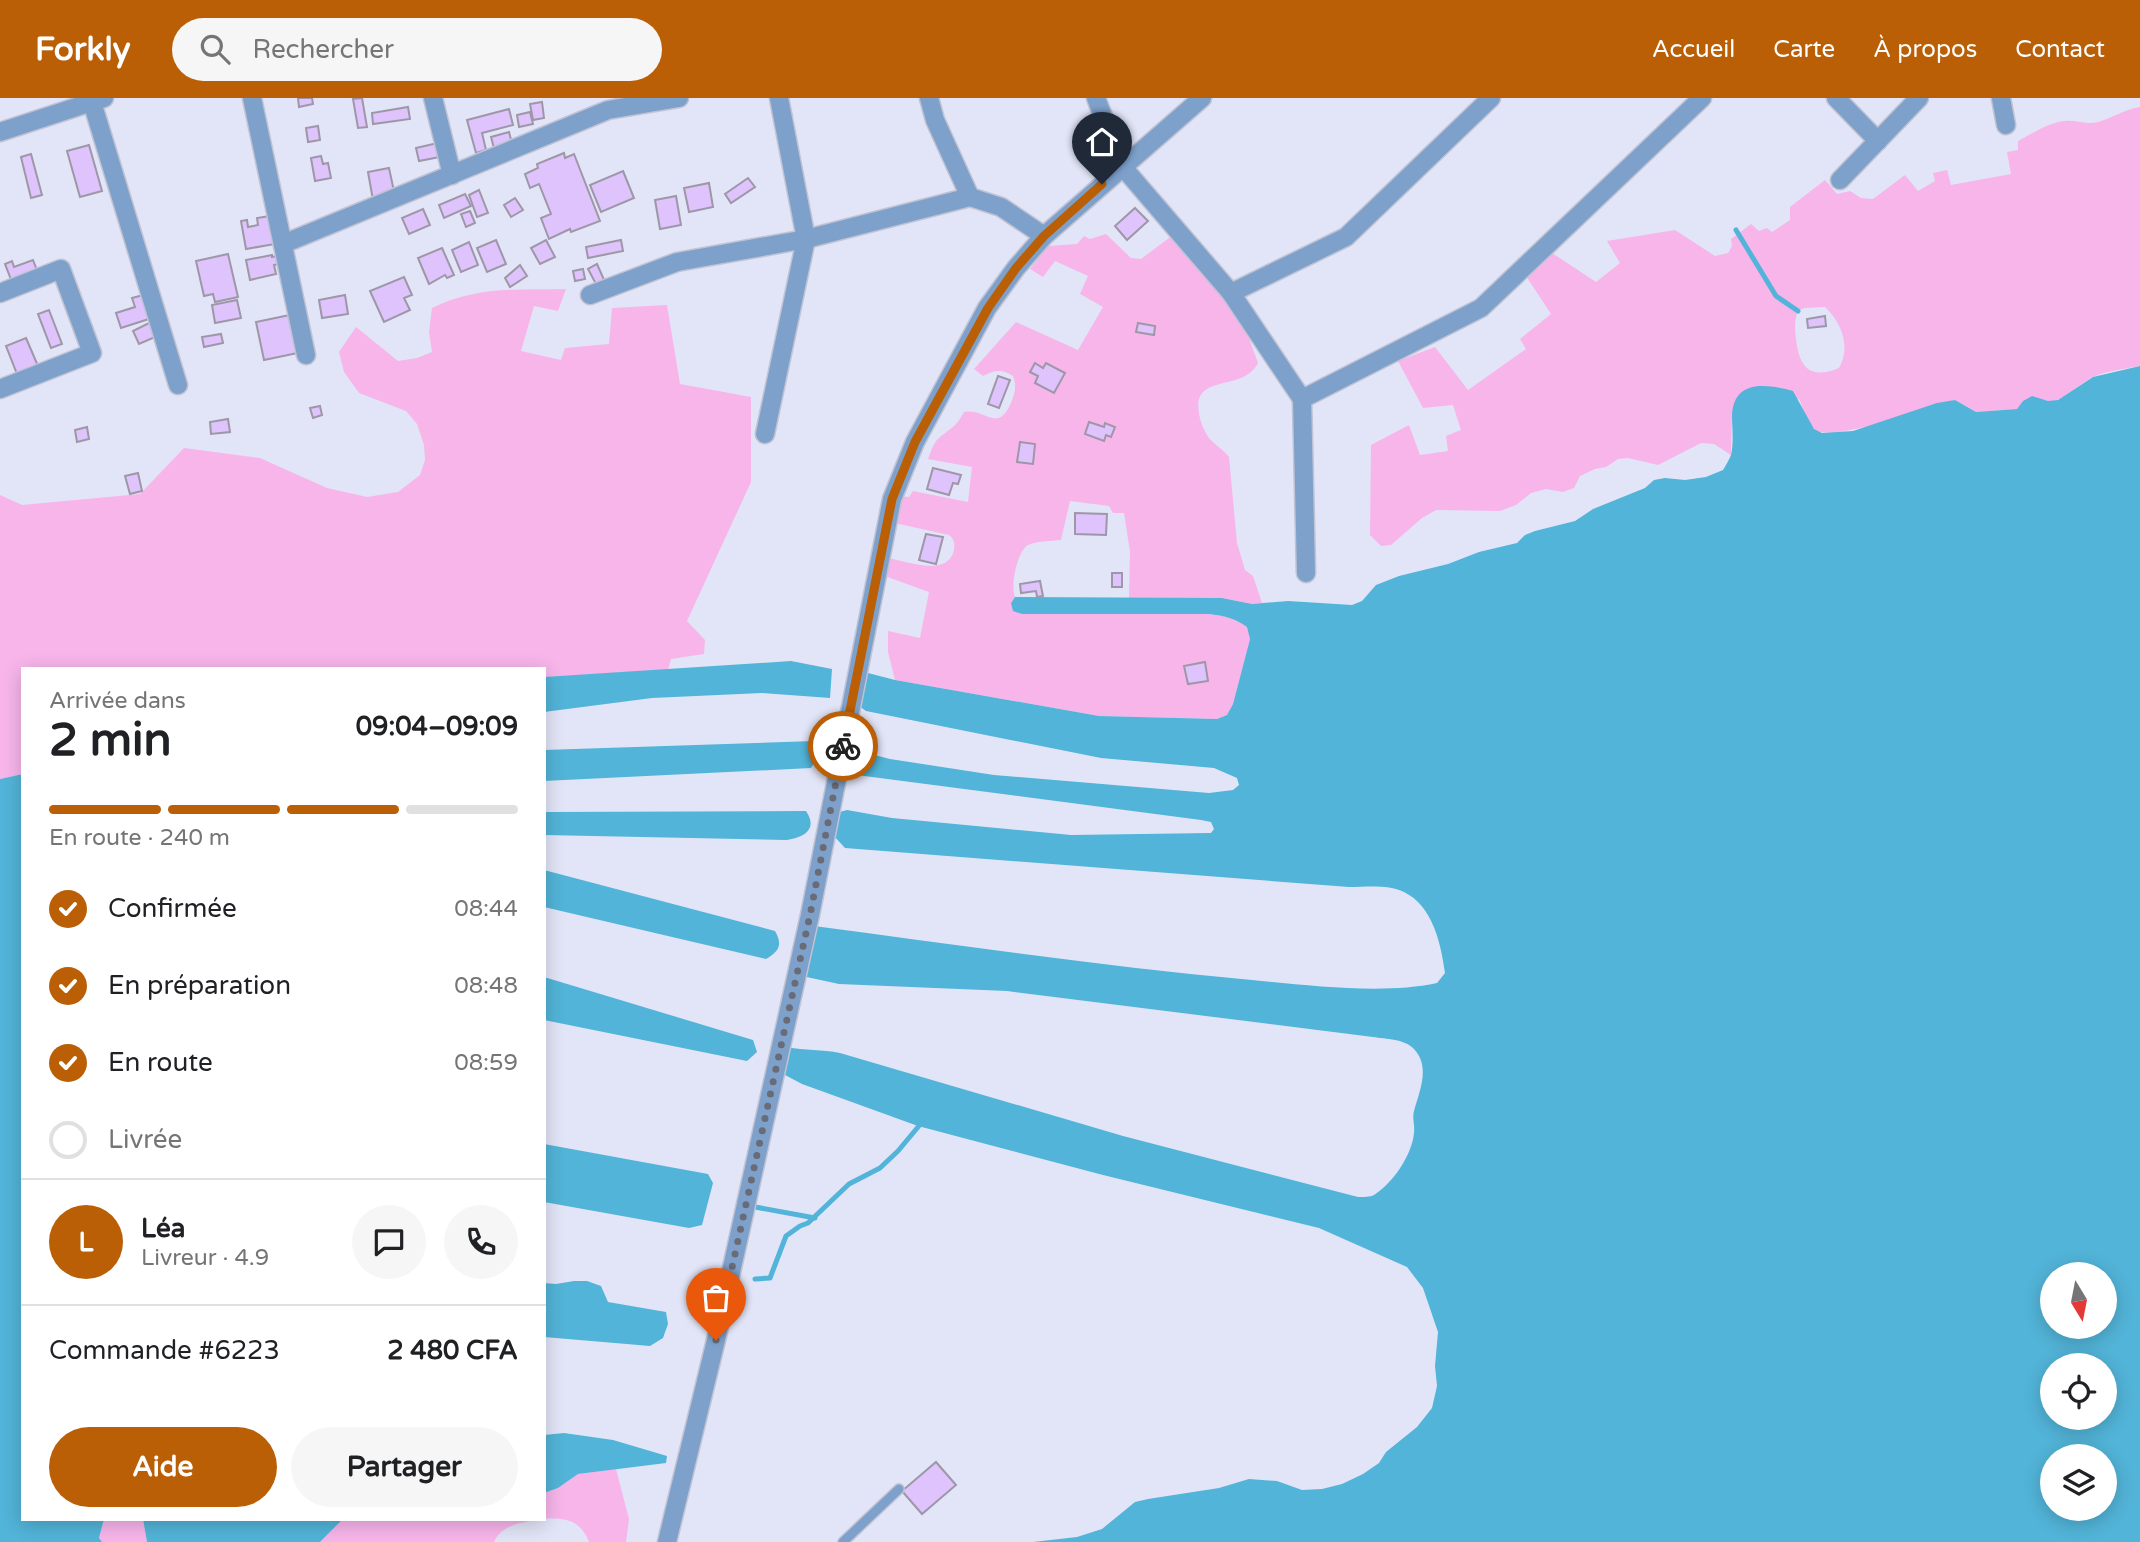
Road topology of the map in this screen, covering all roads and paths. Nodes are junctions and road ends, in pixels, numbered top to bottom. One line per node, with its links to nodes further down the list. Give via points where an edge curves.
1 (252, 98): 24 (street)
2 (433, 98): 19 (street)
3 (679, 98): 14 (street)
4 (779, 98): 23 (street)
5 (929, 98): 21 (street)
6 (1096, 98): 18 (street)
7 (1202, 98): 18 (street)
8 (1491, 98): 26 (street, via 1346,237)
9 (1702, 98): 31 (street, via 1481,308)
10 (1836, 98): 17 (street)
11 (1919, 98): 17 (street)
12 (2001, 98): 15 (street)
13 (98, 100): 16 (street); 29 (street)
14 (607, 104): 19 (street)
15 (2006, 125)
16 (0, 132)
17 (1878, 141): 20 (street)
18 (1122, 166): 22 (street); 26 (street)
19 (452, 174): 24 (street)
20 (1840, 180)
21 (970, 197): 22 (street, via 1001,207); 23 (street)
22 (1044, 236): 35 (street, via 988,308 915,442 892,499 810,915)
23 (806, 239): 27 (street, via 677,262); 32 (street)
24 (283, 244): 28 (street)
25 (0, 293): 30 (street, via 61,269 92,353)
26 (1231, 293): 31 (street)
27 (590, 295)
28 (306, 355)
29 (178, 385)
30 (0, 389)
31 (1303, 398): 33 (street)
32 (765, 435)
33 (1306, 573)
34 (899, 1489): 36 (lane)
35 (667, 1542)
36 (843, 1542)

